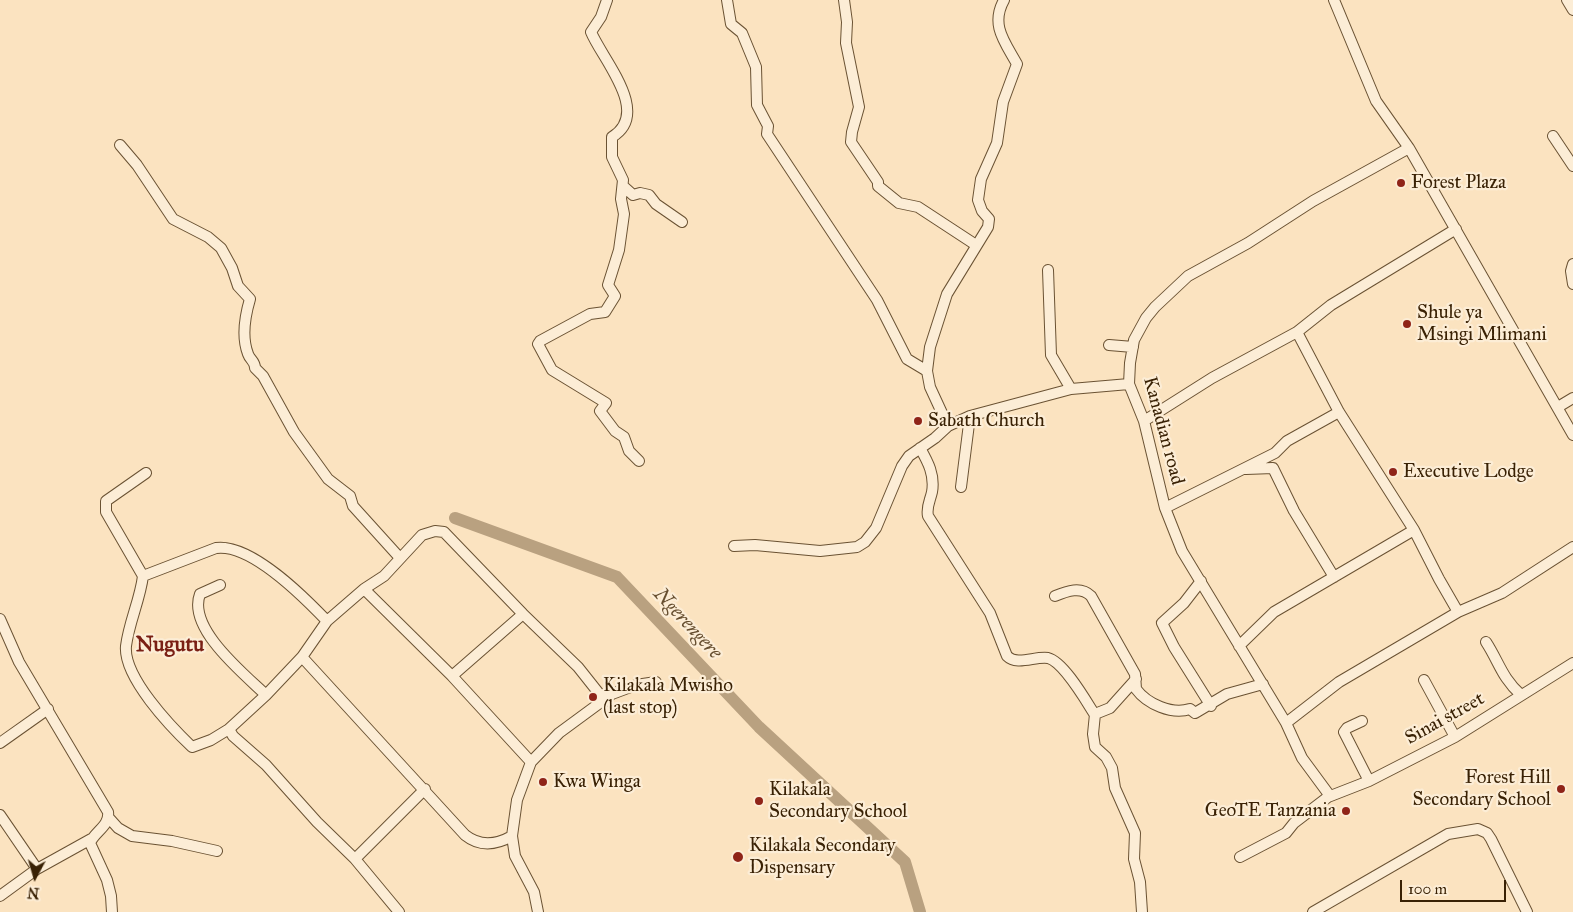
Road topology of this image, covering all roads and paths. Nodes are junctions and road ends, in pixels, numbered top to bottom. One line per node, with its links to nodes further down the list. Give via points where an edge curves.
1 (607, 0): 12 (street, via 590,32 624,91 629,107 618,134 612,137 612,157)
2 (727, 0): 22 (street, via 732,24 742,34 756,67 757,105 768,126 767,134 877,300 907,359)
3 (844, 0): 15 (street, via 846,43 859,107 851,142 878,186 890,196 899,203 918,207)
4 (1004, 0): 15 (street, via 998,11 998,26 1017,64 1002,102 997,143 981,179 978,200 989,219 985,234)
5 (1334, 0): 10 (street, via 1376,101)
6 (1567, 0): 7 (street)
7 (1573, 10)
8 (1553, 136): 11 (street)
9 (120, 146): 43 (street, via 137,165 173,219 208,237 227,256 238,286 250,299 244,320 248,355 255,368 263,376 294,432 328,479 350,496 352,506)
10 (1409, 148): 14 (street); 21 (street, Kanadian road, via 1188,276 1155,307)
11 (1573, 166)
12 (623, 186): 13 (street, via 633,194 649,196); 34 (street, via 624,219 608,285 615,296 613,301 605,312 590,314 538,344 552,370 606,403 600,411 615,431 624,437 629,451)
13 (682, 222)
14 (1456, 229): 19 (street, via 1331,305); 26 (street)
15 (976, 245): 22 (street, via 947,294 930,347)
16 (1573, 264): 18 (street)
17 (1048, 270): 24 (street, via 1051,355)
18 (1573, 284)
19 (1297, 332): 27 (street); 29 (street, via 1212,378)
20 (1109, 345): 21 (street)
21 (1133, 346): 23 (street, Kanadian road)
22 (927, 371): 30 (street, via 930,387)
23 (1129, 384): 24 (street); 29 (street, Kanadian road)
24 (1071, 389): 28 (street)
25 (1573, 398): 26 (street)
26 (1558, 407): 31 (street)
27 (1339, 412): 33 (street, via 1287,441); 40 (street)
28 (970, 416): 30 (street); 38 (street)
29 (1144, 421): 39 (street, Kanadian road)
30 (948, 426): 32 (street)
31 (1573, 435)
32 (920, 448): 41 (street, via 902,466 880,521 861,545 820,551); 68 (street, via 931,467 928,516 990,613 1007,656 1015,660 1041,658 1055,662)
33 (1274, 453): 35 (street); 36 (street)
34 (639, 460)
35 (1273, 468): 36 (street); 45 (street)
36 (1242, 469): 39 (street)
37 (146, 473): 44 (street, via 104,505)
38 (961, 487)
39 (1165, 508): 46 (street, Kanadian road, via 1182,551)
40 (1414, 530): 45 (street); 50 (street)
41 (734, 546)
42 (1573, 547): 50 (street, via 1502,593)
43 (400, 558): 48 (street, via 384,576); 51 (street, via 422,535 444,532)
44 (144, 576): 53 (street, via 216,548 227,548 253,558 270,570); 71 (street, via 126,650 134,674 173,728 192,746 211,740)
45 (1334, 577): 55 (street, via 1274,612)
46 (1201, 582): 55 (street, Kanadian road); 66 (street, via 1162,623)
47 (220, 585): 63 (street, via 200,594 196,605 198,616 210,639)
48 (364, 589): 53 (street); 58 (street)
49 (1055, 596): 59 (street, via 1075,590 1088,593 1105,617)
50 (1458, 612): 70 (street, via 1339,682)
51 (523, 614): 58 (street); 65 (street, via 578,667)
52 (0, 619): 67 (street, via 19,662)
53 (327, 621): 56 (street)
54 (1486, 642): 64 (street, via 1504,677)
55 (1239, 646): 62 (street, Kanadian road)
56 (302, 657): 63 (street); 76 (street)
57 (1573, 663): 64 (street, Sinai street)
58 (452, 676): 74 (street)
59 (1136, 679): 66 (street, via 1138,692 1162,707 1177,711 1190,709 1195,713); 68 (street, via 1110,708)
60 (1424, 680): 72 (street)
61 (656, 682): 65 (street, via 625,688)
62 (1263, 684): 66 (street, via 1228,694); 70 (street, Kanadian road)
63 (266, 695): 71 (street)
64 (1521, 695): 72 (street, Sinai street)
65 (605, 701): 74 (street, via 559,733)
66 (1211, 706)
67 (48, 709): 73 (street); 79 (street, via 102,799)
68 (1095, 715): 90 (street, via 1095,747 1112,768 1115,788 1135,832 1134,859)
69 (1362, 721): 75 (street, via 1344,732)
70 (1286, 723): 77 (street, Kanadian road, via 1302,758)
71 (229, 728): 84 (street, via 233,736 266,765)
72 (1455, 737): 75 (street, Sinai street)
73 (0, 743)
74 (531, 762): 80 (street, via 517,800)
75 (1369, 780): 77 (street, Sinai street)
76 (425, 789): 80 (street, via 477,843 493,843); 84 (street)
77 (1330, 796): 83 (street, Sinai street, via 1294,823 1286,833)
78 (0, 815): 85 (street)
79 (109, 818): 81 (street); 82 (street, via 132,836)
80 (512, 836): 89 (street, via 515,856 534,892)
81 (91, 839): 85 (street); 87 (street, via 90,848 107,880)
82 (217, 851)
83 (1240, 857)
84 (355, 859): 88 (street)
85 (38, 869): 86 (street)
86 (0, 896)
87 (112, 912)
88 (398, 912)
89 (538, 912)
90 (1142, 912)
91 (1313, 912): 92 (street, via 1448,834 1474,829 1484,831 1491,839)
92 (1527, 912)

